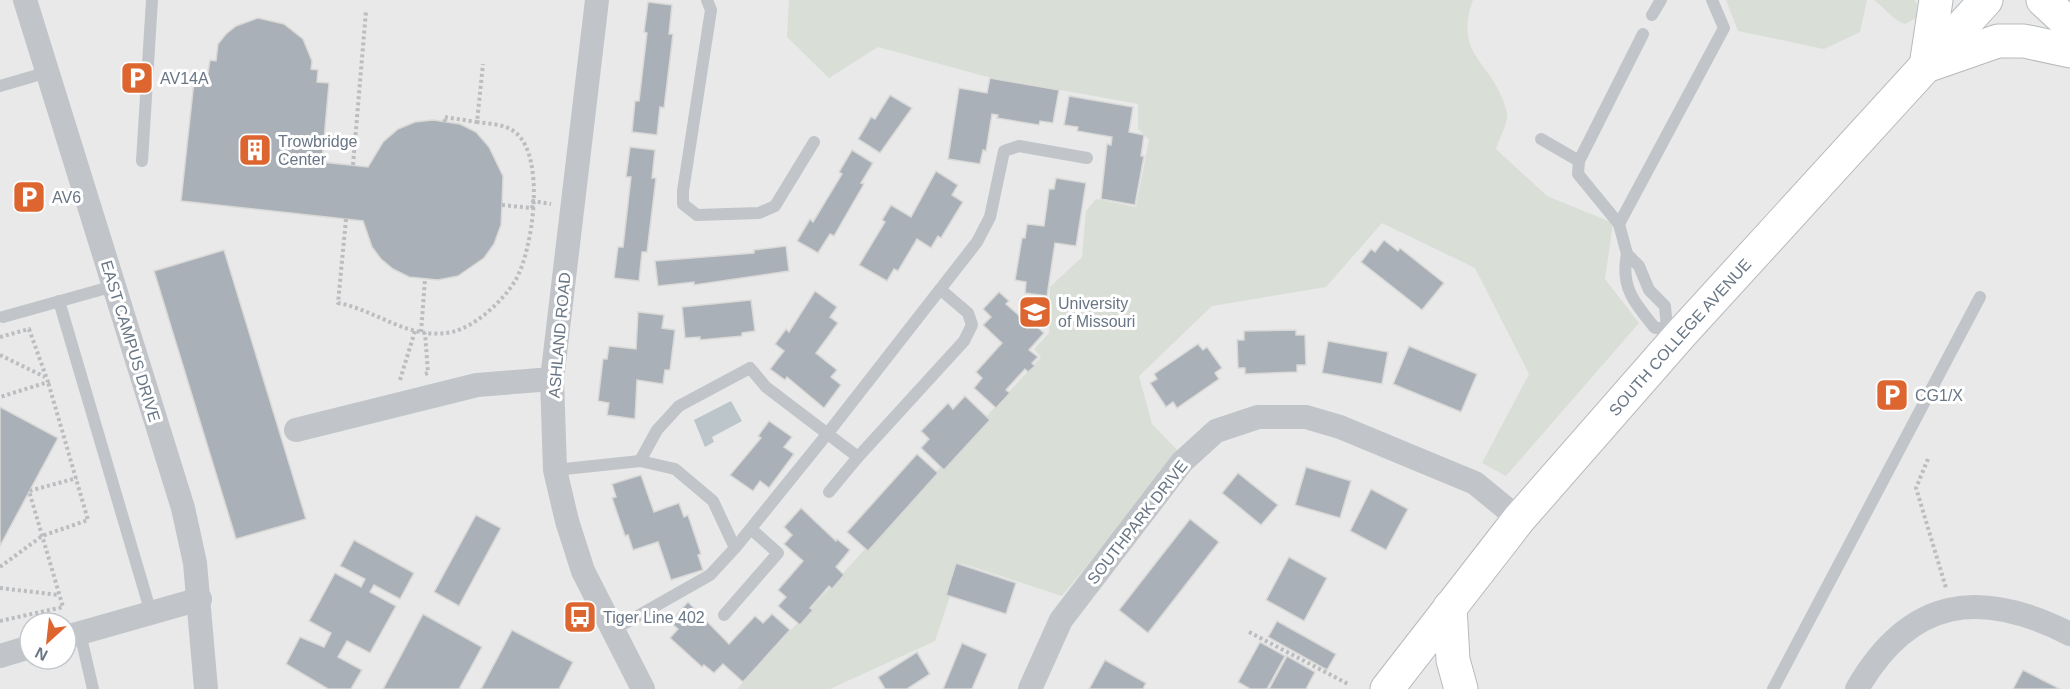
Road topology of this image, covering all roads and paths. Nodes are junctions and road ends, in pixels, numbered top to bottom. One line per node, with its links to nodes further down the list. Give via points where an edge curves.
1 (25, 0): 17 (street, EAST CAMPUS DRIVE)
2 (152, 0): 24 (lane)
3 (597, 0): 47 (street, ASHLAND ROAD)
4 (708, 0): 22 (lane, via 711,10 683,204 697,215 759,213 775,206)
5 (1661, 0): 11 (lane)
6 (1712, 0): 32 (lane, via 1724,27)
7 (1936, 0): 16 (main road)
8 (1986, 0): 16 (main road, SOUTH COLLEGE AVENUE)
9 (2043, 0): 12 (main road)
10 (366, 10): 26 (path)
11 (1652, 15)
12 (2070, 26)
13 (1643, 34): 25 (lane)
14 (2070, 51): 16 (main road, via 2024,41 1998,41)
15 (483, 64): 20 (path)
16 (1926, 66): 41 (main road, SOUTH COLLEGE AVENUE)
17 (48, 72): 18 (lane); 35 (street, EAST CAMPUS DRIVE)
18 (0, 86)
19 (445, 122): 20 (path, via 444,117)
20 (477, 122): 27 (path, via 496,124 518,135 531,160)
21 (1541, 139): 25 (lane)
22 (814, 142)
23 (1087, 158): 36 (lane, via 1019,146 1004,151 990,217 977,242)
24 (142, 161)
25 (1578, 161): 32 (lane, via 1578,174)
26 (353, 165)
27 (532, 201): 28 (path); 30 (path)
28 (550, 204)
29 (502, 205): 30 (path)
30 (532, 208): 40 (path, via 522,265 507,293 467,325 453,331)
31 (346, 219): 40 (path, via 338,303)
32 (1619, 224): 33 (lane)
33 (1627, 254): 41 (lane, via 1640,267 1649,290 1665,306); 41 (lane, via 1630,298 1655,328)
34 (425, 280): 40 (path)
35 (114, 285): 38 (lane); 66 (street, EAST CAMPUS DRIVE, via 183,508)
36 (941, 290): 51 (lane); 52 (lane, via 968,312 972,324 964,341)
37 (1980, 297): 85 (lane)
38 (59, 301): 39 (lane); 68 (lane)
39 (3, 317)
40 (420, 332): 44 (path, via 428,373); 46 (path, via 399,381)
41 (1672, 333): 58 (main road, SOUTH COLLEGE AVENUE)
42 (0, 338): 45 (path, via 29,329)
43 (0, 355): 45 (path)
44 (419, 376)
45 (45, 377): 48 (path)
46 (409, 378)
47 (552, 379): 50 (street, via 477,385); 55 (street, ASHLAND ROAD)
48 (48, 382): 49 (path); 56 (path)
49 (0, 397)
50 (296, 430)
51 (828, 433): 52 (lane); 54 (lane, via 765,387 750,368 679,406 657,430); 59 (lane)
52 (858, 457): 57 (lane)
53 (1928, 459): 64 (path, via 1916,488)
54 (640, 461): 55 (lane); 61 (lane, via 675,469 713,501)
55 (555, 470): 71 (street, ASHLAND ROAD, via 583,571)
56 (77, 478): 60 (path, via 88,520); 60 (path, via 29,491)
57 (829, 492)
58 (1519, 519): 67 (main road, SOUTH COLLEGE AVENUE); 82 (street, SOUTHPARK DRIVE, via 1475,483 1340,427 1306,417 1258,417 1216,431 1182,462 1061,620)
59 (751, 529): 61 (lane); 69 (lane, via 778,553)
60 (42, 536): 62 (path); 65 (path)
61 (735, 548): 71 (lane, via 710,575)
62 (0, 567)
63 (0, 588): 65 (path)
64 (1946, 588)
65 (59, 596): 70 (path, via 63,607)
66 (200, 599): 68 (street); 80 (street, EAST CAMPUS DRIVE)
67 (1450, 607): 83 (main road, SOUTH COLLEGE AVENUE); 84 (main road, via 1453,660)
68 (151, 613): 73 (street)
69 (724, 615)
70 (0, 621)
71 (613, 630): 81 (street, ASHLAND ROAD)
72 (1249, 632): 78 (path)
73 (78, 634)
74 (2070, 634): 86 (street, via 2044,620 2001,607 1963,607 1931,616 1901,631)
75 (78, 648): 79 (lane)
76 (18, 651): 77 (street)
77 (0, 656)
78 (1347, 684)
79 (93, 689)
80 (206, 689)
81 (643, 689)
82 (1030, 689)
83 (1387, 689)
84 (1461, 689)
85 (1773, 689)
86 (1857, 689)

